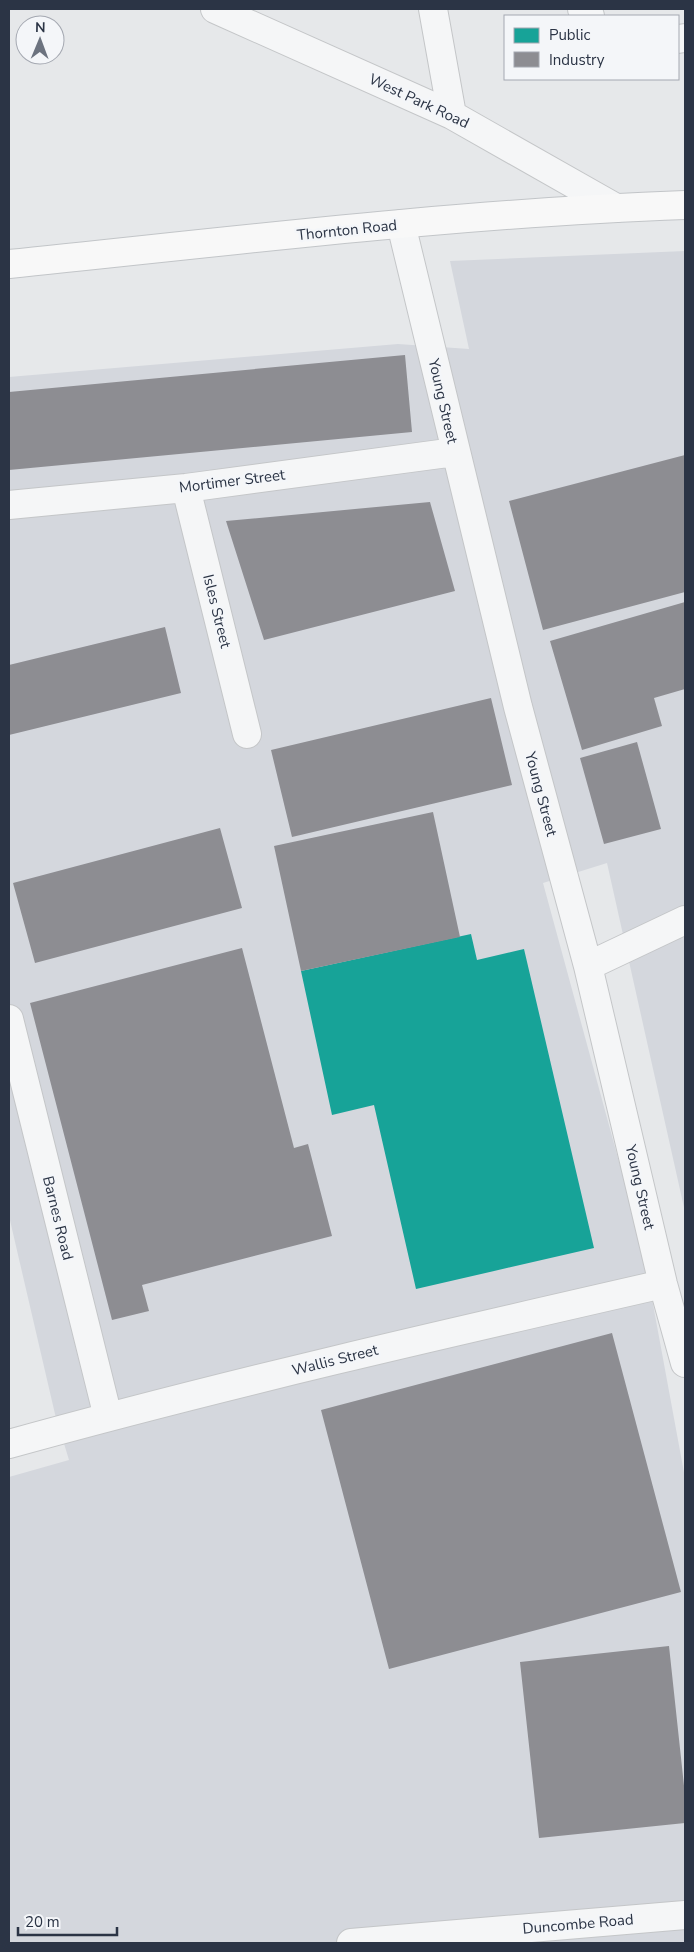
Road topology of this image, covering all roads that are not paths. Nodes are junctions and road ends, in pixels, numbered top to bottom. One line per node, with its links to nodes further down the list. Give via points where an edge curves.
1 (215, 9): 3 (street, West Park Road)
2 (433, 9): 3 (street)
3 (452, 115): 5 (street, West Park Road)
4 (685, 205): 5 (main road, Thornton Road)
5 (616, 208): 6 (main road, Thornton Road)
6 (401, 224): 7 (main road, Thornton Road); 8 (street, Young Street)
7 (9, 264)
8 (455, 452): 9 (street, Mortimer Street); 13 (street, Young Street, via 518,707)
9 (186, 488): 10 (street, Mortimer Street); 11 (street, Isles Street)
10 (9, 505)
11 (247, 734)
12 (685, 920): 13 (street)
13 (588, 966): 15 (street, Young Street)
14 (9, 1019): 17 (street, Barnes Road)
15 (663, 1284): 16 (street, Young Street); 17 (street, Wallis Street)
16 (685, 1363)
17 (108, 1416): 18 (street, Wallis Street)
18 (9, 1444)
19 (685, 1915): 20 (street, Duncombe Road)
20 (523, 1936): 21 (street, Duncombe Road, via 396,1938)
21 (351, 1943)

